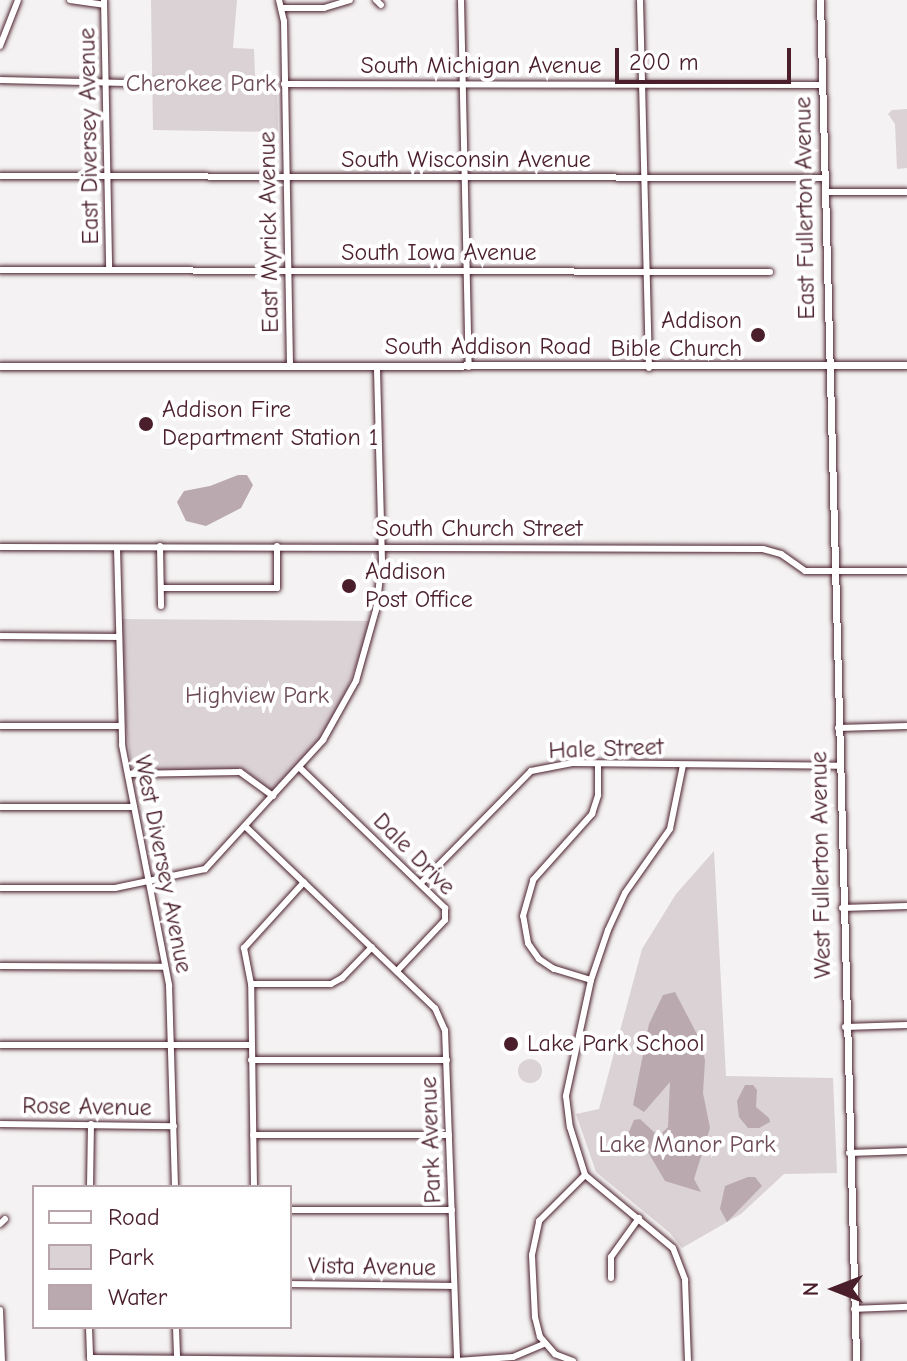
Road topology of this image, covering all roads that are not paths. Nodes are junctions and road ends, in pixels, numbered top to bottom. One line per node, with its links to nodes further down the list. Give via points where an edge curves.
1 (18, 0): 9 (street)
2 (70, 0): 7 (street)
3 (350, 0): 8 (street, via 324,8)
4 (461, 0): 14 (street)
5 (640, 0): 15 (street)
6 (820, 0): 16 (street, East Fullerton Avenue)
7 (104, 2): 11 (street, East Diversey Avenue)
8 (280, 4): 13 (street, East Myrick Avenue)
9 (0, 46)
10 (0, 80): 11 (street)
11 (106, 82): 12 (street); 18 (street, East Diversey Avenue)
12 (168, 84)
13 (284, 84): 14 (street, South Michigan Avenue); 19 (street, East Myrick Avenue)
14 (463, 84): 15 (street, South Michigan Avenue); 20 (street)
15 (642, 84): 16 (street, South Michigan Avenue); 22 (street)
16 (822, 85): 21 (street, East Fullerton Avenue)
17 (0, 176): 18 (street, South Wisconsin Avenue)
18 (108, 177): 19 (street, South Wisconsin Avenue); 26 (street, East Diversey Avenue)
19 (285, 178): 20 (street, South Wisconsin Avenue); 28 (street, East Myrick Avenue)
20 (465, 178): 22 (street, South Wisconsin Avenue); 27 (street)
21 (824, 178): 22 (street, South Wisconsin Avenue); 23 (street, East Fullerton Avenue)
22 (644, 179): 29 (street)
23 (825, 192): 24 (street); 37 (street, East Fullerton Avenue)
24 (907, 192)
25 (0, 270): 26 (street, South Iowa Avenue)
26 (109, 270): 28 (street, South Iowa Avenue)
27 (467, 270): 28 (street, South Iowa Avenue); 29 (street, South Iowa Avenue); 35 (street)
28 (288, 271): 33 (street, East Myrick Avenue)
29 (645, 272): 30 (street, South Iowa Avenue); 36 (street)
30 (770, 272)
31 (907, 365): 37 (street, South Addison Road)
32 (0, 366): 33 (street, South Addison Road)
33 (290, 367): 34 (street, South Addison Road)
34 (377, 367): 35 (street, South Addison Road); 41 (street)
35 (469, 367): 36 (street, South Addison Road)
36 (649, 368): 37 (street, South Addison Road)
37 (829, 368): 44 (street, West Fullerton Avenue)
38 (160, 546): 39 (street, South Church Street); 42 (street, South Church Street); 45 (street)
39 (277, 546): 41 (street, South Church Street); 45 (street, via 277,588)
40 (0, 547): 42 (street, South Church Street)
41 (381, 547): 44 (street, South Church Street, via 771,549 805,571); 56 (street, via 376,610 361,668 335,721)
42 (117, 548): 48 (street, West Diversey Avenue)
43 (907, 571): 44 (street, South Church Street)
44 (834, 572): 52 (street, West Fullerton Avenue)
45 (161, 588): 46 (street)
46 (161, 606)
47 (0, 636): 48 (street)
48 (119, 637): 50 (street, West Diversey Avenue)
49 (0, 726): 50 (street)
50 (121, 726): 57 (street, West Diversey Avenue)
51 (907, 726): 52 (street)
52 (838, 728): 55 (street, West Fullerton Avenue)
53 (598, 764): 54 (street, Hale Street); 64 (street, Hale Street, via 531,771); 72 (street, via 595,808 533,880 523,916 528,943 539,959)
54 (683, 765): 55 (street, Hale Street); 72 (street, via 670,829 619,903)
55 (839, 766): 67 (street, West Fullerton Avenue)
56 (300, 768): 58 (street); 64 (street, Dale Drive)
57 (128, 774): 58 (street, via 240,772); 60 (street, West Diversey Avenue)
58 (273, 796): 61 (street)
59 (0, 807): 60 (street)
60 (134, 807): 62 (street, West Diversey Avenue)
61 (246, 827): 62 (street, via 205,869); 63 (street, Park Avenue)
62 (149, 881): 65 (street, via 115,888); 70 (street, West Diversey Avenue)
63 (304, 882): 68 (street, Park Avenue); 73 (street, via 244,948)
64 (421, 883): 71 (street, Dale Drive, via 447,917)
65 (0, 888)
66 (907, 906): 67 (street)
67 (842, 908): 75 (street, West Fullerton Avenue)
68 (372, 947): 71 (street, Park Avenue); 73 (street, via 341,978 326,984)
69 (0, 966): 70 (street)
70 (165, 967): 77 (street, West Diversey Avenue)
71 (397, 971): 80 (street, Park Avenue, via 435,1008 445,1030)
72 (591, 980): 88 (street, via 566,1096)
73 (251, 984): 78 (street)
74 (907, 1025): 75 (street)
75 (845, 1027): 87 (street, West Fullerton Avenue)
76 (0, 1045): 77 (street)
77 (172, 1045): 78 (street); 83 (street, West Diversey Avenue)
78 (251, 1045): 79 (street)
79 (251, 1060): 80 (street); 84 (street)
80 (447, 1060): 85 (street, Park Avenue)
81 (0, 1124): 82 (street, Rose Avenue)
82 (91, 1124): 83 (street, Rose Avenue); 89 (street)
83 (174, 1126): 90 (street, West Diversey Avenue)
84 (253, 1135): 85 (street); 91 (street)
85 (449, 1135): 93 (street, Park Avenue)
86 (907, 1151): 87 (street)
87 (849, 1153): 101 (street, West Fullerton Avenue)
88 (585, 1175): 95 (street); 96 (street)
89 (90, 1185)
90 (175, 1185)
91 (254, 1185)
92 (292, 1210): 93 (street)
93 (452, 1210): 99 (street, Park Avenue)
94 (532, 1216): 96 (street)
95 (639, 1218): 97 (street, via 611,1257); 111 (street, via 673,1248 683,1271)
96 (539, 1221): 105 (street, via 533,1271 536,1326)
97 (611, 1278)
98 (292, 1284): 99 (street, Vista Avenue)
99 (454, 1286): 109 (street, Park Avenue)
100 (907, 1307): 101 (street)
101 (854, 1309): 112 (street, West Fullerton Avenue)
102 (0, 1310): 107 (street)
103 (89, 1329): 106 (street)
104 (176, 1329): 108 (street)
105 (544, 1344): 109 (street, via 513,1357); 110 (street)
106 (90, 1359): 108 (street)
107 (2, 1361)
108 (177, 1361): 109 (street)
109 (457, 1361)
110 (573, 1361)
111 (688, 1361)
112 (856, 1361)

